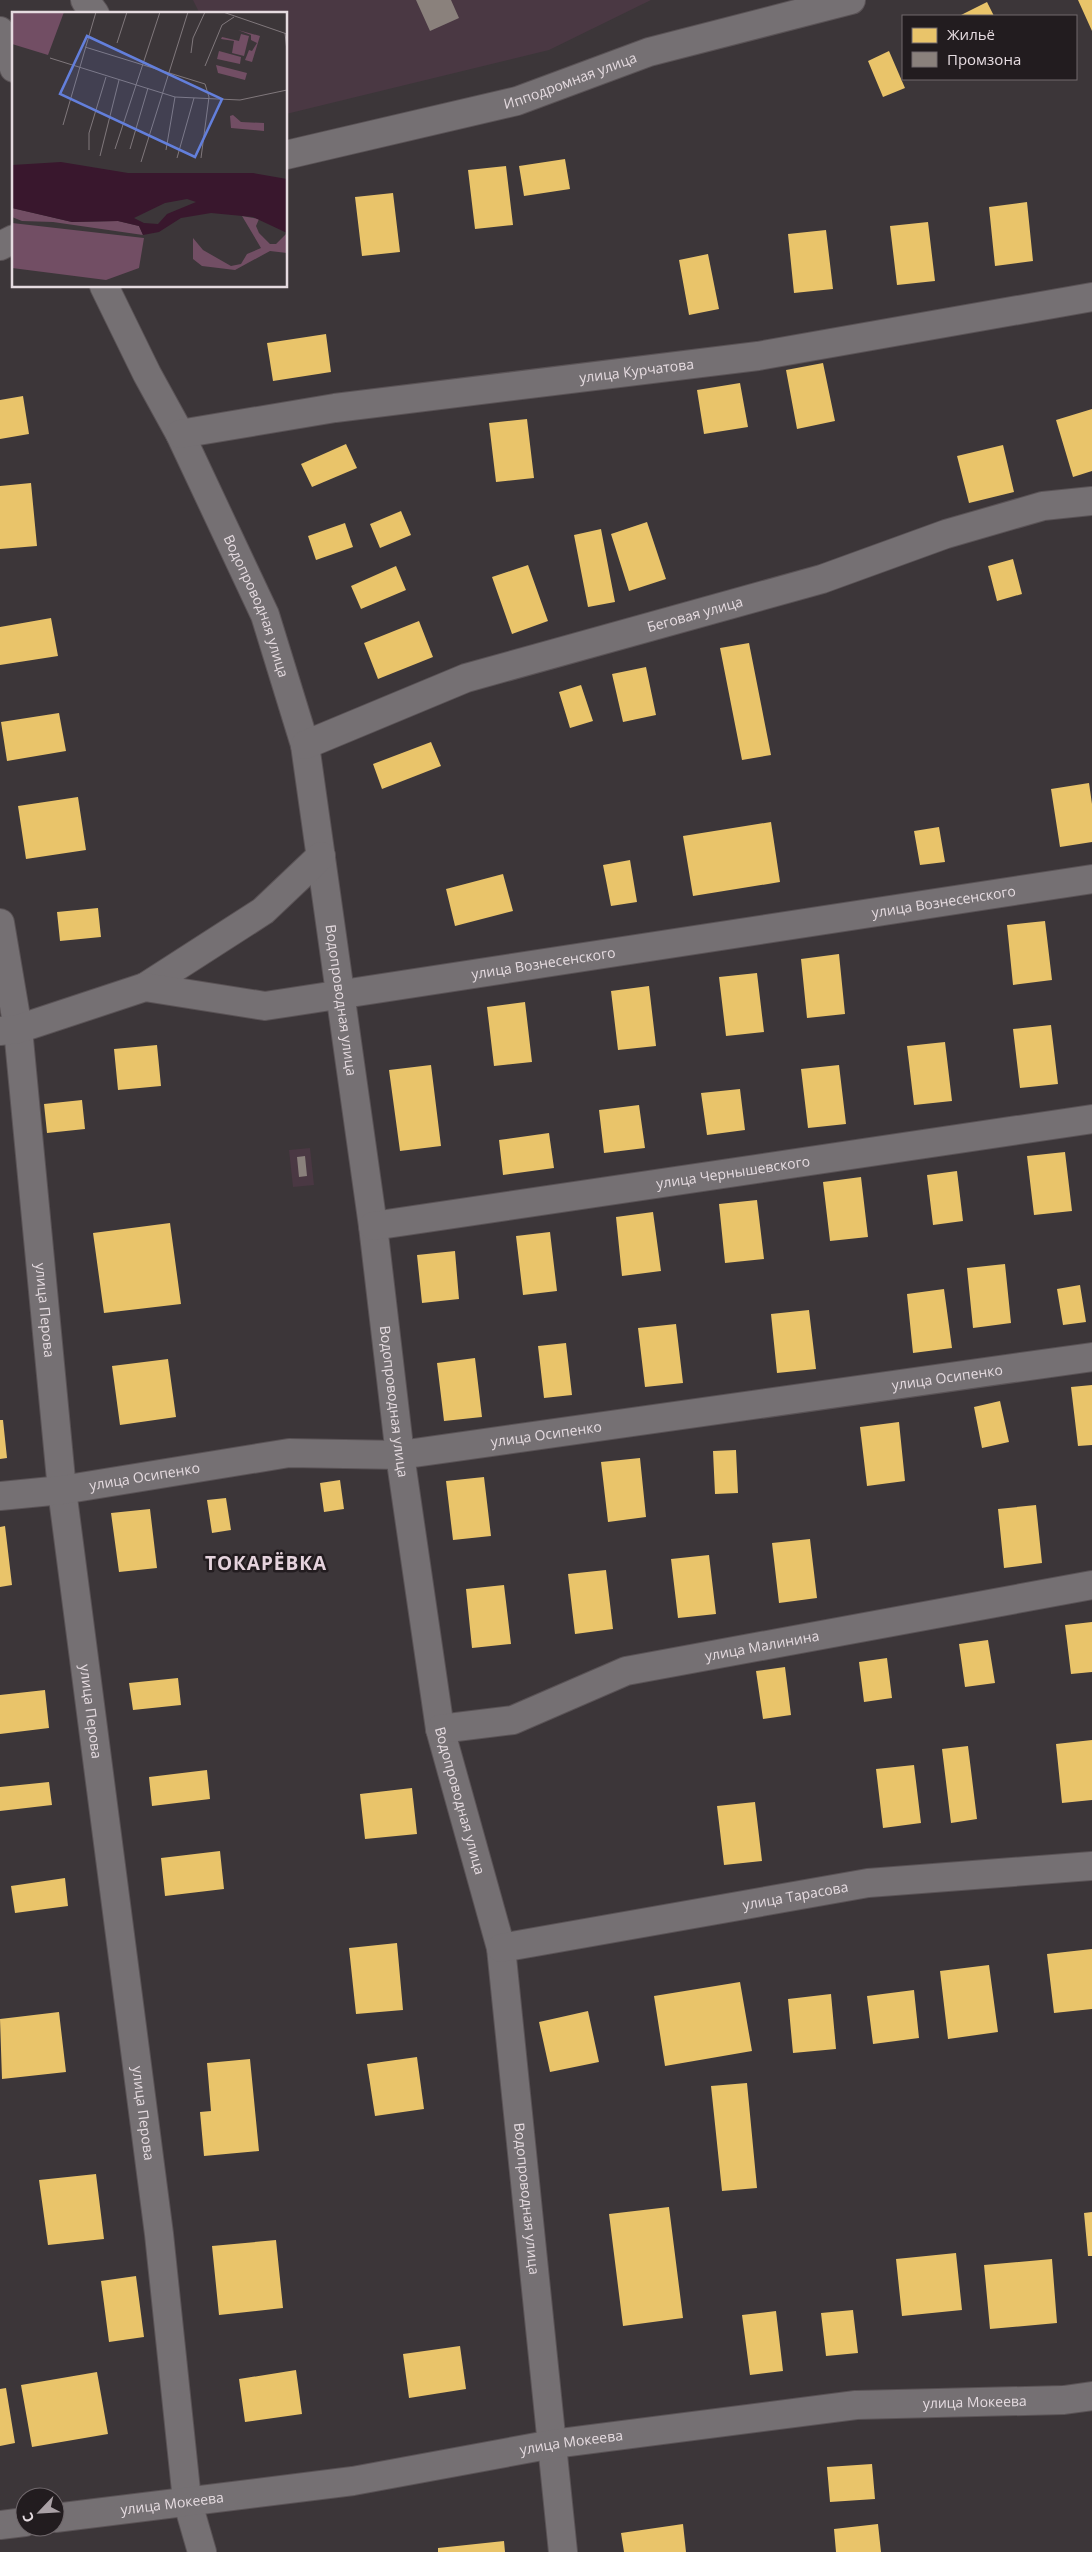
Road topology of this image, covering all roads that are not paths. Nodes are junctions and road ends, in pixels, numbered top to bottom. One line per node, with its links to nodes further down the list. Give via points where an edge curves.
1 (85, 0): 3 (street)
2 (851, 0): 6 (street, Ипподромная улица, via 649,52 517,101)
3 (94, 12)
4 (0, 31): 5 (street)
5 (12, 63)
6 (288, 155)
7 (12, 240): 8 (street)
8 (0, 246)
9 (105, 288): 11 (street, Водопроводная улица)
10 (1092, 297): 11 (street, улица Курчатова, via 758,356 334,408)
11 (180, 434): 13 (street, Водопроводная улица, via 265,615)
12 (1092, 501): 13 (street, Беговая улица, via 1034,509 946,534 822,579 466,678)
13 (305, 745): 14 (street, Водопроводная улица)
14 (321, 856): 17 (street, via 263,911); 18 (street, Водопроводная улица)
15 (1092, 879): 18 (street, улица Вознесенского)
16 (0, 923): 19 (street, улица Перова)
17 (145, 987): 18 (street, улица Вознесенского, via 265,1006); 19 (street, улица Вознесенского)
18 (341, 995): 21 (street, Водопроводная улица)
19 (9, 1030): 24 (street, улица Перова)
20 (1092, 1119): 21 (street, улица Чернышевского)
21 (373, 1226): 23 (street, Водопроводная улица)
22 (1092, 1357): 23 (street, улица Осипенко)
23 (400, 1455): 24 (street, улица Осипенко, via 289,1454); 27 (street, Водопроводная улица)
24 (62, 1490): 25 (street, улица Осипенко); 32 (street, улица Перова, via 159,2234)
25 (0, 1496)
26 (1092, 1585): 27 (street, улица Малинина, via 626,1671 513,1720)
27 (440, 1728): 29 (street, Водопроводная улица)
28 (1092, 1866): 29 (street, улица Тарасова, via 868,1883)
29 (501, 1948): 31 (street, Водопроводная улица)
30 (1092, 2396): 31 (street, улица Мокеева, via 1064,2400 856,2405)
31 (553, 2444): 32 (street, улица Мокеева, via 353,2481); 37 (street, Водопроводная улица)
32 (187, 2500): 33 (street, улица Мокеева); 36 (street, улица Перова)
33 (65, 2517)
34 (15, 2523): 35 (street)
35 (0, 2525)
36 (202, 2552)
37 (563, 2552)

